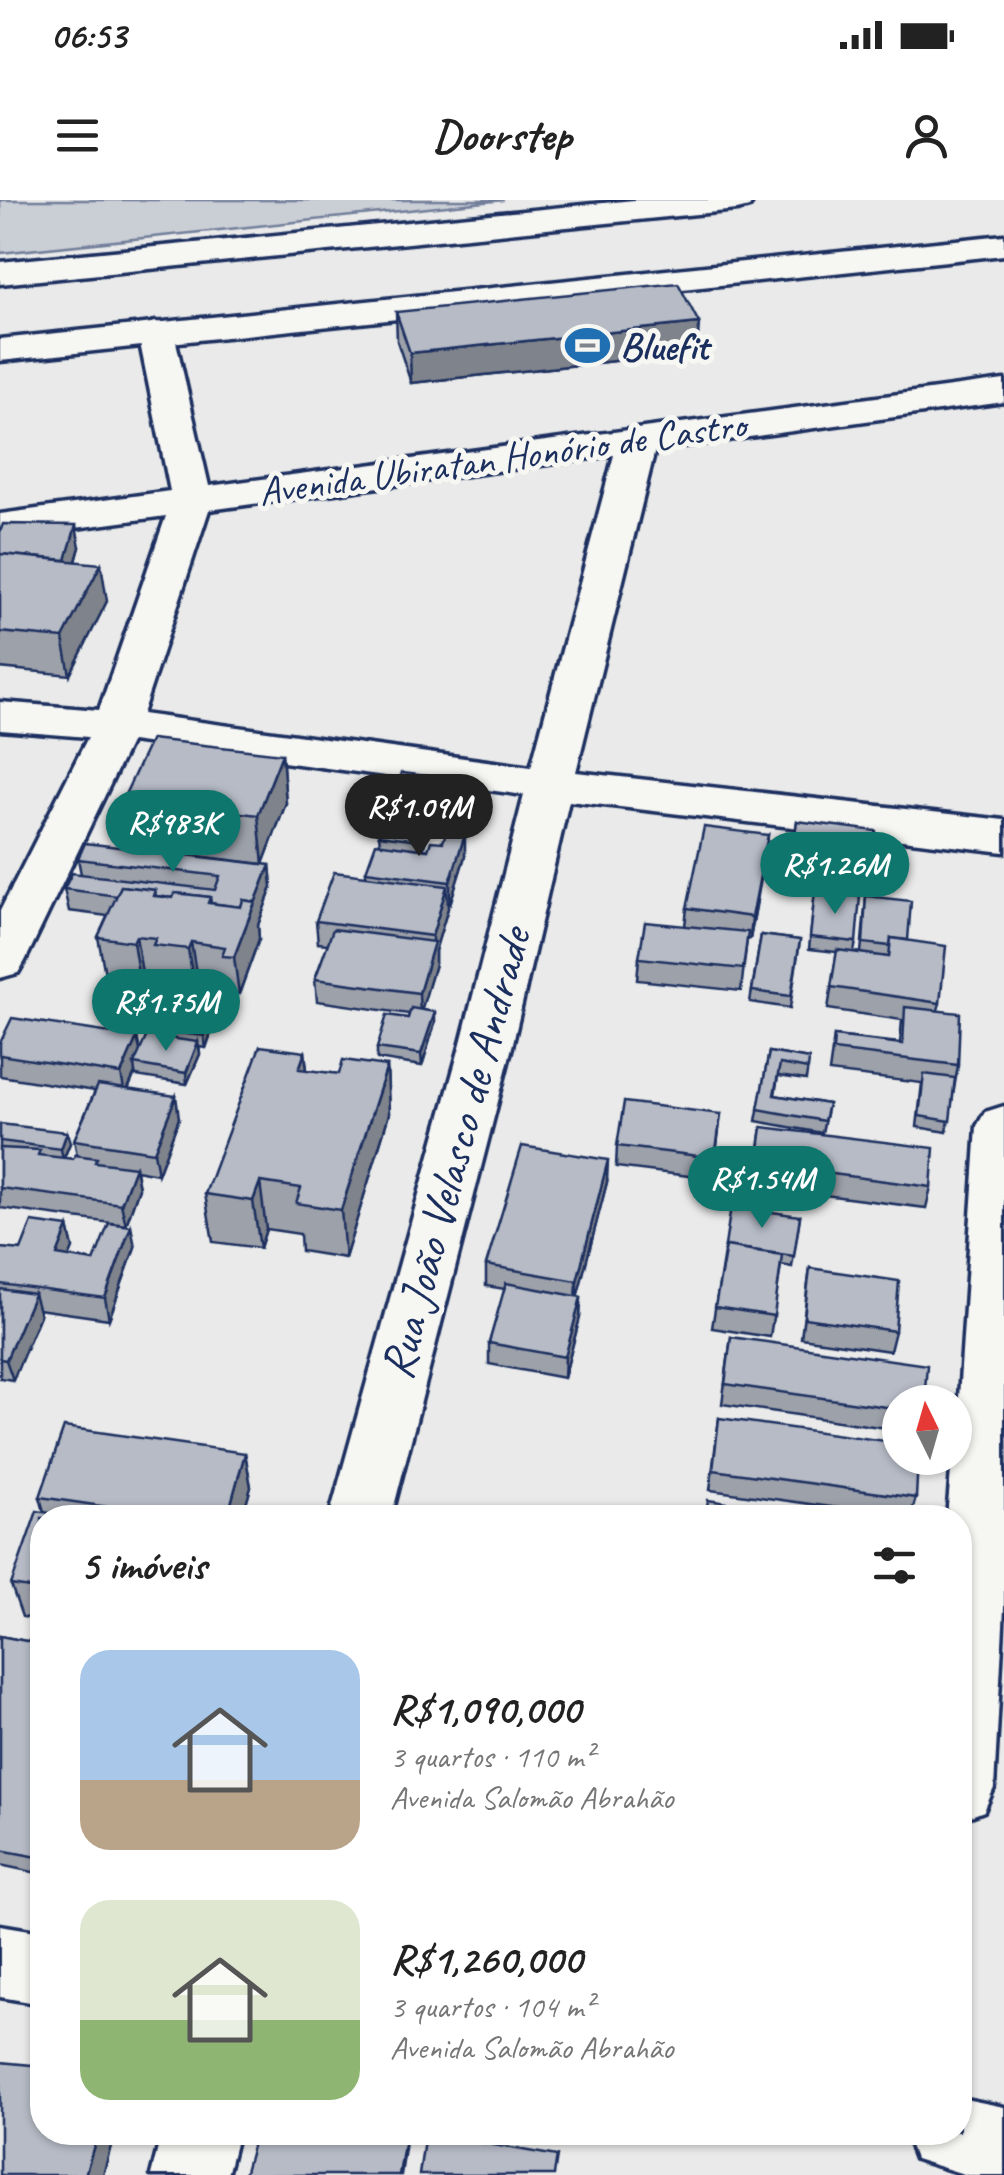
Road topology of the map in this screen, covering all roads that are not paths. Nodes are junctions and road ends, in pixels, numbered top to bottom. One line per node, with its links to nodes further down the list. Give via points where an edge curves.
1 (737, 200): 3 (street)
2 (1004, 245): 4 (street)
3 (0, 273)
4 (156, 333): 5 (street); 8 (street)
5 (0, 350)
6 (1004, 391): 7 (street, Avenida Ubiratan Honório de Castro)
7 (638, 439): 8 (street, Avenida Ubiratan Honório de Castro); 12 (street, Rua João Velasco de Andrade)
8 (192, 500): 9 (street, Avenida Ubiratan Honório de Castro); 11 (street)
9 (0, 526)
10 (0, 716): 11 (street)
11 (116, 725): 12 (street); 14 (street)
12 (549, 784): 13 (street); 16 (street, Rua João Velasco de Andrade)
13 (1004, 836)
14 (0, 960)
15 (1004, 1126): 17 (street)
16 (363, 1505)
17 (972, 1607)
18 (0, 1960): 19 (street)
19 (30, 1966)
20 (972, 2139): 23 (street)
21 (197, 2145): 24 (street)
22 (937, 2145): 25 (street)
23 (1004, 2145)
24 (189, 2175)
25 (934, 2175)

